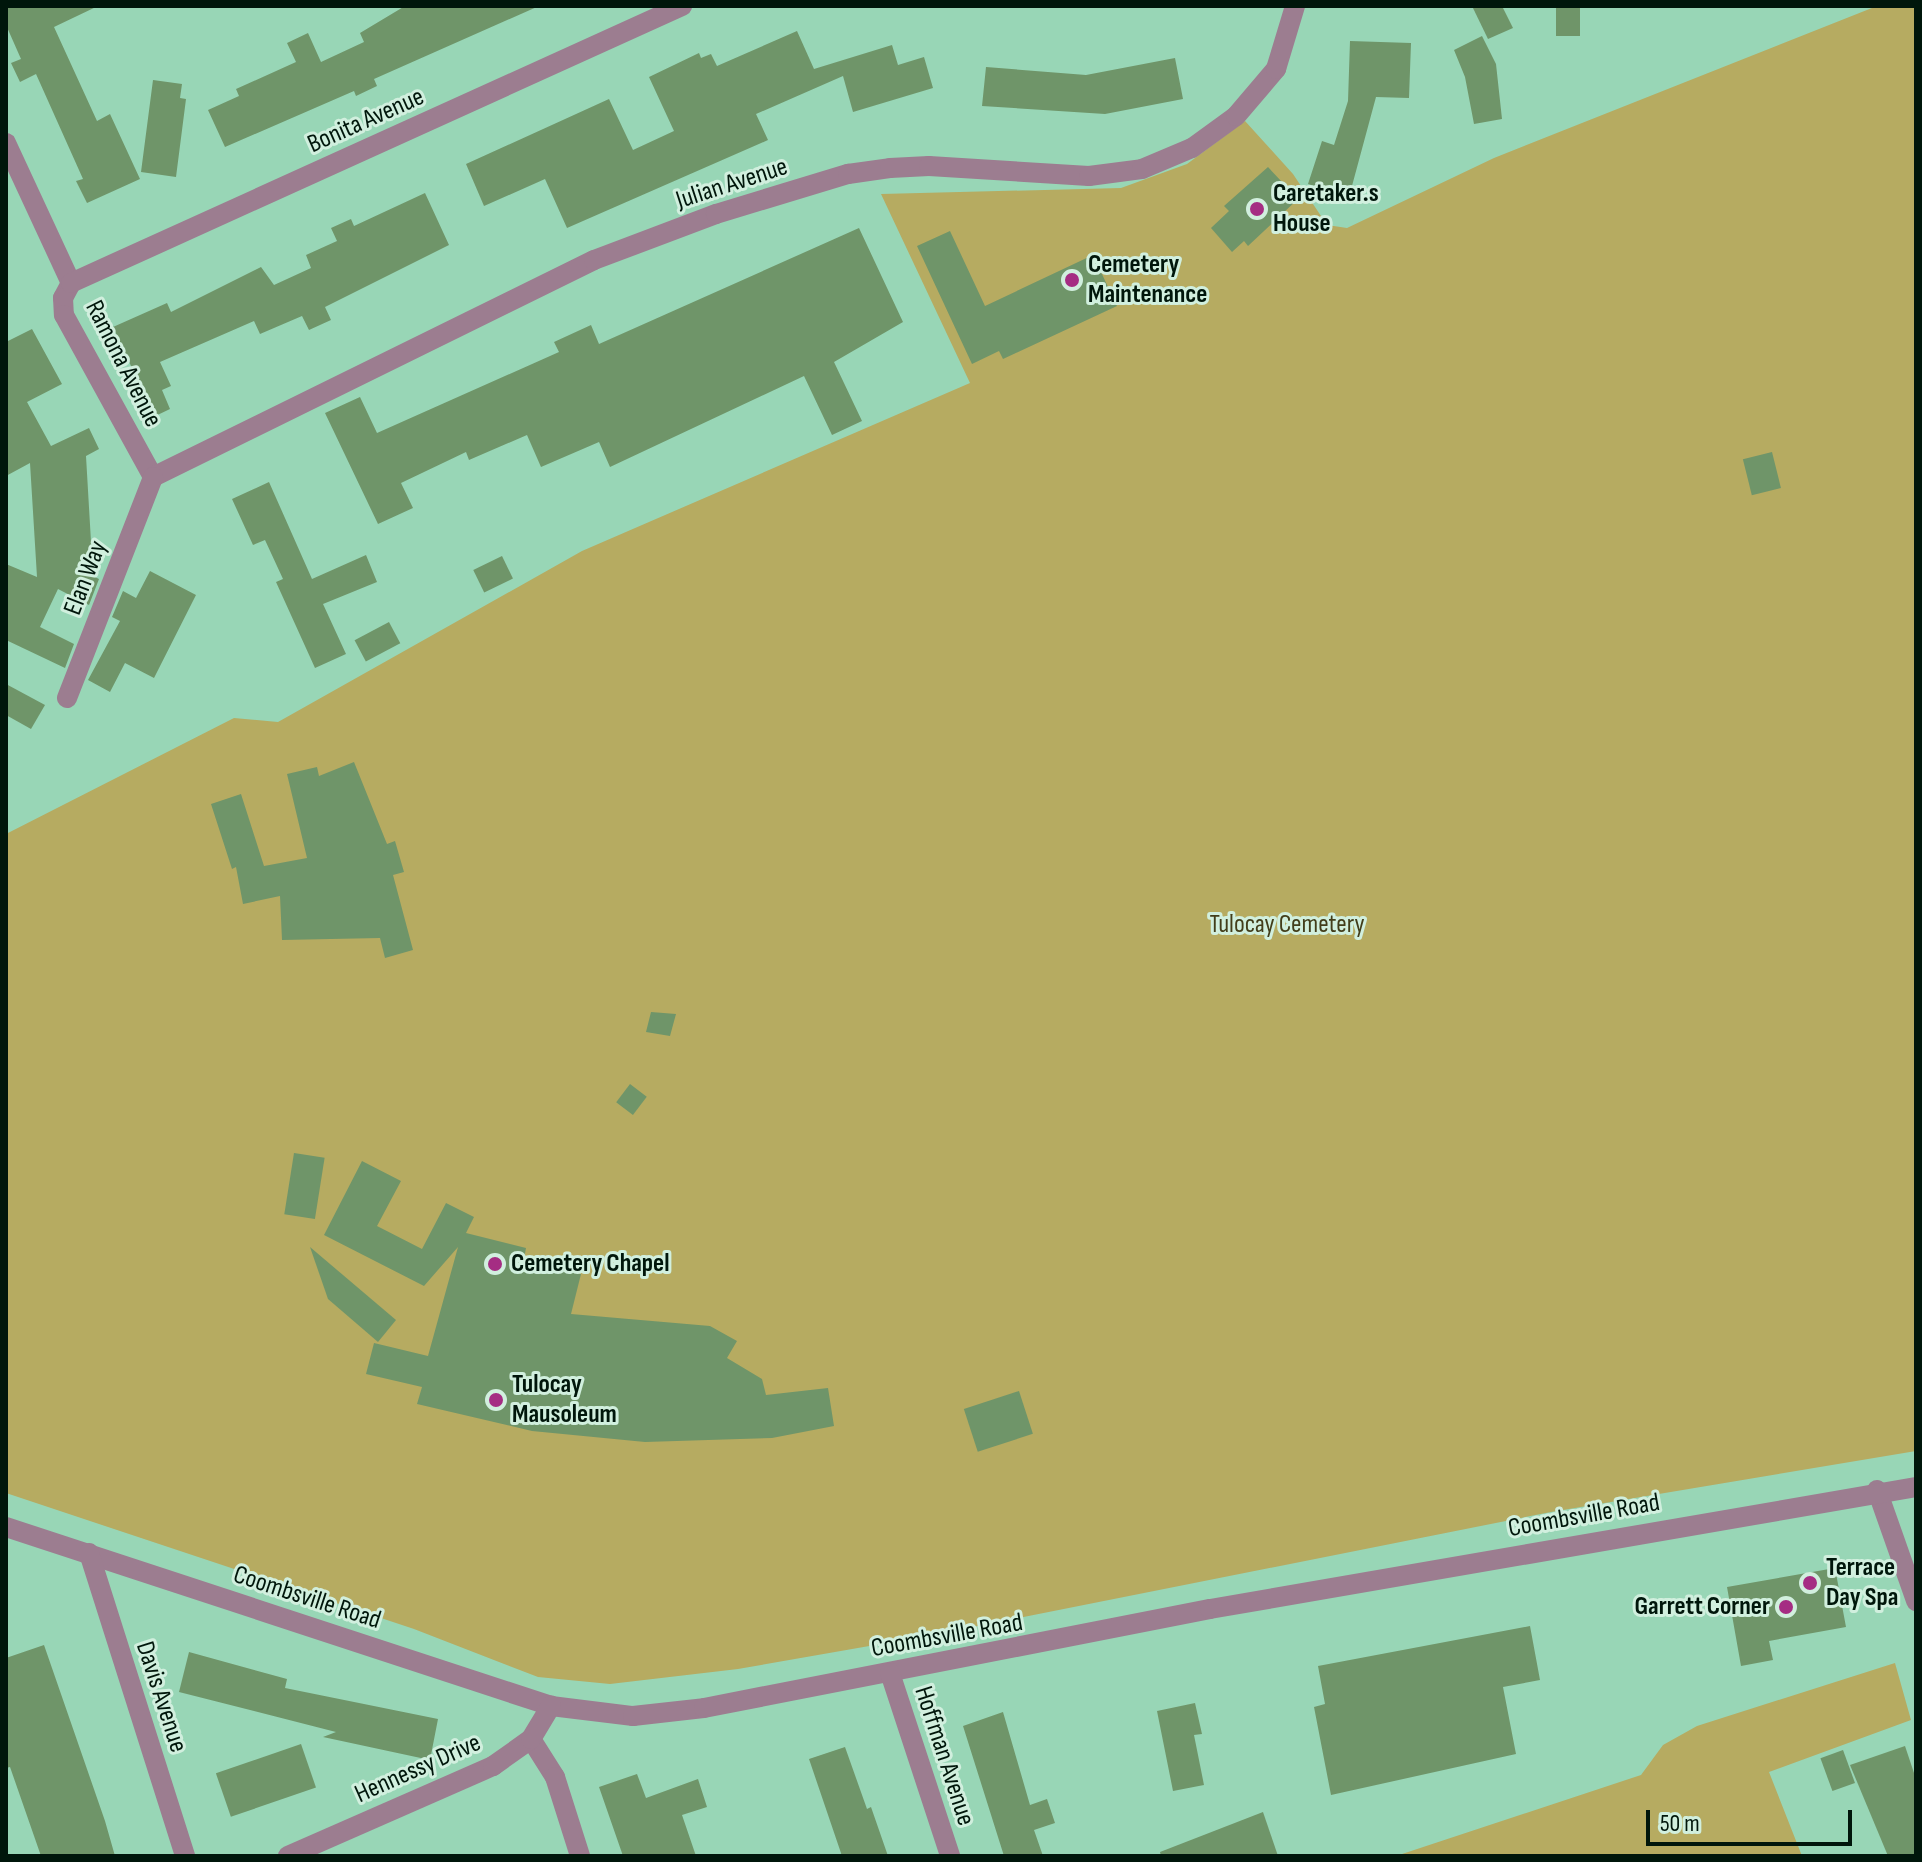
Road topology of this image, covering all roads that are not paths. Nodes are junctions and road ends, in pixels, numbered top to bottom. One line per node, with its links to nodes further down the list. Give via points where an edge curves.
1 (682, 6): 4 (street, Bonita Avenue)
2 (1295, 6): 5 (street, Julian Avenue, via 1276,69 1236,116 1192,148 1142,169 1089,176 890,168 848,174 731,210 594,260)
3 (6, 143): 4 (street, Ramona Avenue)
4 (71, 283): 5 (street, Ramona Avenue, via 63,298 64,315)
5 (153, 477): 6 (street, Elan Way)
6 (67, 698)
7 (1916, 1487): 8 (street, Coombsville Road)
8 (1877, 1490): 11 (street); 12 (street, Coombsville Road, via 1210,1609)
9 (6, 1527): 10 (street, Coombsville Road)
10 (89, 1553): 13 (street, Coombsville Road); 15 (street, Davis Avenue)
11 (1916, 1601)
12 (890, 1673): 13 (street, Coombsville Road, via 633,1716); 18 (street, Hoffman Avenue)
13 (551, 1706): 14 (street, Hennessy Drive)
14 (531, 1739): 16 (street, Hennessy Drive, via 493,1766); 17 (street, via 555,1777)
15 (185, 1856)
16 (288, 1856)
17 (580, 1856)
18 (950, 1856)

